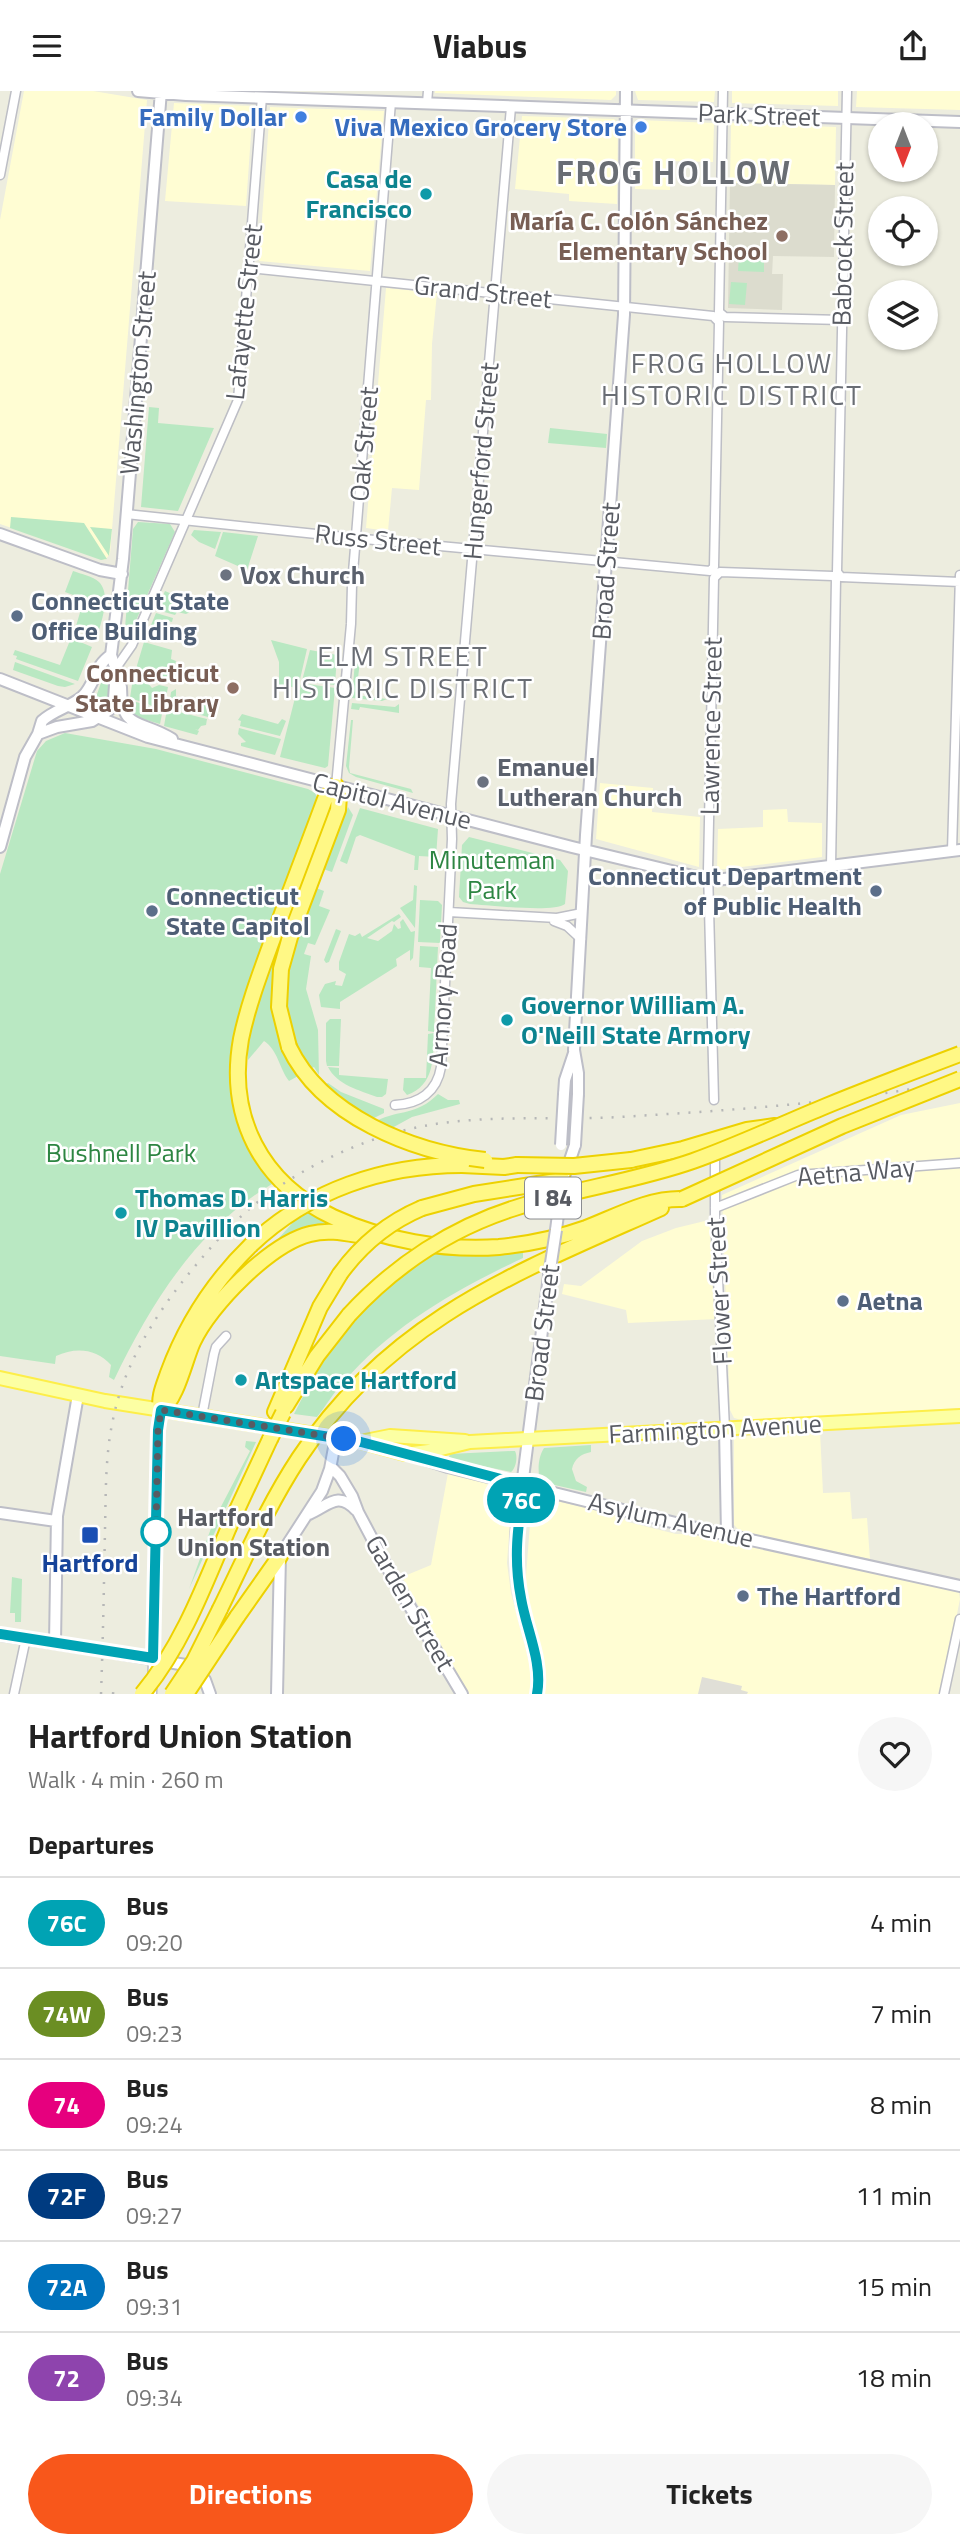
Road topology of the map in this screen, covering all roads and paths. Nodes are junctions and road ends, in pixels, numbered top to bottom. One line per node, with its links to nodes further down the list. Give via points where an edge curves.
1 (16, 91): 17 (street)
2 (138, 91): 7 (main road, Park Street)
3 (428, 91): 11 (street)
4 (626, 91): 13 (main road, Broad Street)
5 (723, 91): 14 (street, Lawrence Street)
6 (847, 91): 15 (street, Babcock Street)
7 (161, 92): 9 (main road, Park Street); 24 (main road, Washington Street)
8 (319, 95): 9 (main road, Park Street); 10 (main road, Park Street)
9 (262, 97): 18 (street, Lafayette Street)
10 (391, 102): 11 (main road, Park Street); 19 (street, Oak Street)
11 (427, 103): 12 (main road, Park Street)
12 (512, 107): 13 (main road, Park Street); 20 (street, Hungerford Street)
13 (626, 111): 14 (main road, Park Street); 21 (main road, Broad Street)
14 (722, 114): 15 (main road, Park Street); 22 (street, Lawrence Street)
15 (846, 118): 16 (main road, Park Street); 23 (street, Babcock Street)
16 (960, 122)
17 (0, 175)
18 (250, 268): 19 (street, Grand Street); 25 (street, Lafayette Street, via 238,400)
19 (377, 281): 20 (street, Grand Street); 27 (street, Oak Street)
20 (495, 293): 21 (street, Grand Street); 28 (street, Hungerford Street)
21 (625, 306): 22 (street, Grand Street); 29 (main road, Broad Street)
22 (719, 317): 23 (street, Grand Street); 30 (street, Lawrence Street)
23 (842, 320): 33 (street, Babcock Street)
24 (126, 514): 25 (street, Russ Street); 31 (main road, Washington Street)
25 (187, 521): 27 (street, Russ Street); 35 (street, Lafayette Street, via 132,645)
26 (0, 534): 31 (main road, via 100,570)
27 (356, 538): 28 (street, Russ Street); 41 (street, Oak Street)
28 (474, 550): 29 (street, Russ Street); 42 (street, Hungerford Street)
29 (606, 561): 30 (street, Russ Street); 44 (main road, Broad Street)
30 (715, 572): 33 (street, Russ Street); 47 (street, Lawrence Street)
31 (122, 573): 35 (main road, Washington Street)
32 (960, 575): 34 (street)
33 (839, 579): 34 (street, Russ Street); 46 (street, Babcock Street)
34 (960, 581): 45 (street)
35 (116, 662): 37 (main road, Washington Street, via 99,665 85,693); 38 (main road, Washington Street, via 112,704); 40 (main road, via 125,716)
36 (0, 679): 37 (main road, Capitol Avenue)
37 (67, 706): 38 (main road, Capitol Avenue); 39 (main road, Washington Street, via 44,719)
38 (98, 718): 39 (main road); 40 (main road, Capitol Avenue)
39 (38, 734): 43 (main road, Washington Street, via 25,758)
40 (182, 746): 41 (main road, Capitol Avenue)
41 (336, 786): 42 (main road, Capitol Avenue); 60 (highway, bridge, via 338,810 281,969 279,1007 289,1047 323,1094 365,1122 442,1151); 64 (highway, via 326,799 250,1006 239,1055 241,1105 261,1158 300,1197 348,1224)
42 (452, 815): 44 (main road, Capitol Avenue); 48 (street, Armory Road)
43 (0, 847)
44 (586, 850): 47 (main road, Capitol Avenue); 49 (main road, Broad Street)
45 (956, 851): 46 (main road, Capitol Avenue)
46 (831, 866): 47 (main road, Capitol Avenue)
47 (709, 879): 55 (street)
48 (449, 912): 50 (street); 56 (street, Armory Road, via 440,1075 424,1097)
49 (582, 913): 50 (street); 51 (main road, Broad Street)
50 (545, 918): 51 (street, via 568,926)
51 (580, 939): 52 (main road, Broad Street)
52 (574, 1050): 61 (main road, Broad Street, bridge, via 565,1080); 61 (main road, Broad Street, bridge, via 578,1073 575,1145)
53 (960, 1054): 57 (highway, I 84, bridge)
54 (960, 1079): 62 (highway, I 84, bridge, via 831,1130)
55 (714, 1100)
56 (395, 1105)
57 (780, 1126): 60 (highway, bridge, via 627,1161); 69 (highway, I 84, bridge, via 678,1166 485,1219 442,1241 409,1261 349,1315)
58 (715, 1154): 63 (street, Flower Street)
59 (960, 1163): 63 (street, Aetna Way, via 798,1175)
60 (517, 1165): 68 (highway, bridge, via 435,1166 371,1176 308,1202 277,1222 216,1285 190,1324 164,1383)
61 (563, 1180): 69 (highway, bridge, via 422,1208 380,1232 340,1274 317,1315); 74 (main road, Broad Street, bridge)
62 (682, 1199): 64 (highway, via 648,1204 536,1242 476,1248); 97 (highway, I 84, bridge, via 472,1297 382,1361 342,1403 294,1467 194,1661)
63 (715, 1208): 72 (street, Flower Street)
64 (420, 1243): 68 (highway, via 330,1231 282,1246 205,1319 170,1400)
65 (226, 1335): 70 (street, via 214,1353)
66 (0, 1378): 67 (main road, Asylum Avenue)
67 (78, 1395): 68 (main road, Asylum Avenue); 83 (main road)
68 (161, 1410): 70 (main road, Asylum Avenue); 93 (main road)
69 (279, 1412): 95 (highway, bridge, via 180,1635)
70 (202, 1416): 73 (main road, Asylum Avenue, bridge)
71 (960, 1416): 72 (main road, Farmington Avenue)
72 (725, 1429): 74 (main road, Farmington Avenue); 84 (main road)
73 (334, 1437): 75 (main road, Asylum Avenue); 78 (main road)
74 (529, 1439): 76 (main road, Farmington Avenue); 79 (main road, Broad Street)
75 (361, 1442): 76 (main road, Farmington Avenue, via 390,1436); 77 (main road, Asylum Avenue)
76 (470, 1442): 77 (main road, Farmington Avenue)
77 (405, 1454): 79 (main road, Asylum Avenue)
78 (331, 1467): 80 (main road, Garden Street, via 345,1483); 82 (main road)
79 (524, 1485): 84 (main road, Asylum Avenue); 102 (main road, Broad Street, via 515,1556 537,1666)
80 (358, 1512): 82 (main road, Garden Street, via 340,1500); 101 (main road, Garden Street)
81 (0, 1513): 83 (main road)
82 (309, 1514): 85 (main road)
83 (56, 1521): 90 (main road)
84 (727, 1534): 86 (main road, Asylum Avenue)
85 (280, 1556): 98 (highway, bridge); 100 (main road)
86 (960, 1587)
87 (960, 1619): 103 (street)
88 (0, 1635): 89 (main road)
89 (26, 1638): 90 (main road); 94 (street)
90 (55, 1643): 91 (main road)
91 (87, 1648)
92 (112, 1651): 93 (main road)
93 (153, 1658): 96 (street); 99 (main road, via 191,1666 205,1680)
94 (14, 1694)
95 (142, 1694)
96 (152, 1694)
97 (172, 1694)
98 (186, 1694)
99 (210, 1694)
100 (278, 1694)
101 (462, 1694)
102 (537, 1694)
103 (944, 1694)

